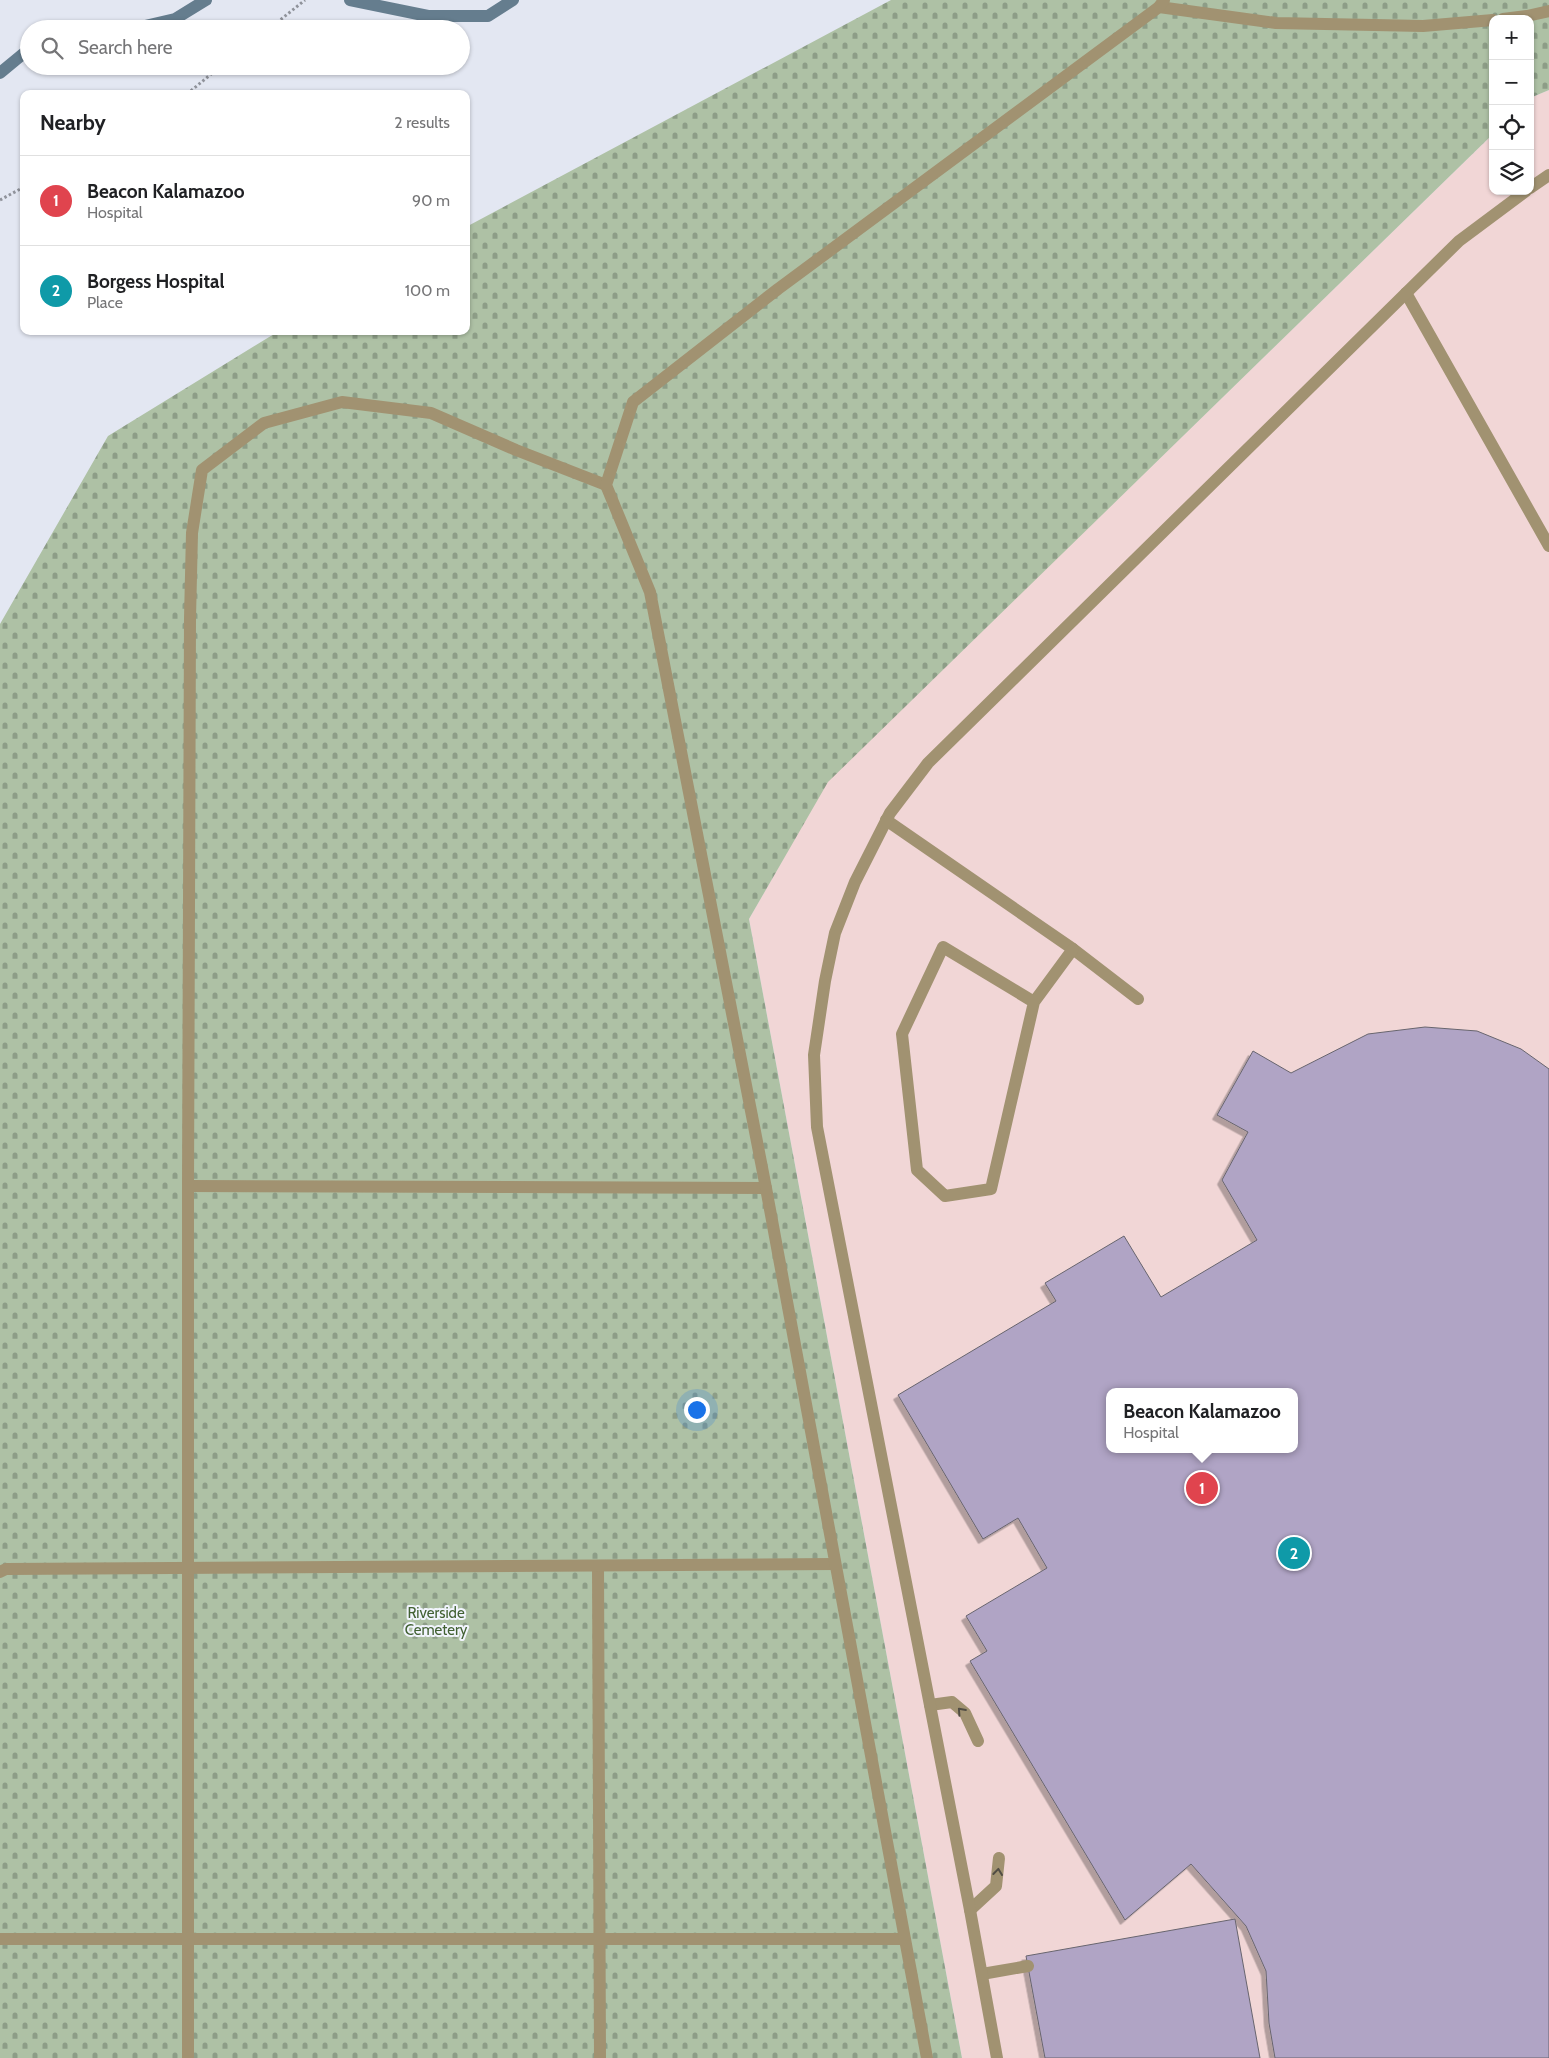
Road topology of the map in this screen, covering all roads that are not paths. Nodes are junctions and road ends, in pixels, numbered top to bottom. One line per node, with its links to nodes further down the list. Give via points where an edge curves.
1 (1161, 4): 4 (lane, via 1276,23 1423,26); 9 (lane, via 778,289 633,402)
2 (1549, 12): 3 (lane)
3 (1532, 15)
4 (1489, 20)
5 (1549, 175): 6 (lane)
6 (1534, 185)
7 (1521, 195): 8 (lane, via 1459,241)
8 (1406, 293): 10 (lane); 11 (lane, via 928,763)
9 (606, 485): 15 (lane, via 431,413 342,402 264,423 202,470 192,533); 16 (lane, via 650,592)
10 (1549, 546)
11 (886, 820): 12 (lane); 21 (lane, via 855,882 835,933 824,981 814,1054 817,1127)
12 (1073, 949): 13 (lane); 14 (lane)
13 (1138, 999)
14 (1034, 1002): 14 (lane, via 991,1189 945,1196 917,1170 902,1034 943,947)
15 (188, 1186): 16 (lane); 19 (lane)
16 (766, 1188): 17 (lane)
17 (835, 1564): 18 (lane); 26 (lane)
18 (598, 1566): 19 (lane); 28 (lane)
19 (188, 1568): 20 (lane, via 6,1569); 27 (lane)
20 (0, 1572)
21 (930, 1705): 22 (lane, one-way to 21, via 965,1713 952,1702); 24 (lane)
22 (978, 1741)
23 (999, 1858): 24 (lane, one-way to 23, via 996,1886)
24 (970, 1910): 30 (lane)
25 (0, 1939): 27 (lane)
26 (904, 1939): 28 (lane); 33 (lane)
27 (187, 1940): 28 (lane); 31 (lane)
28 (599, 1940): 32 (lane)
29 (1028, 1966): 30 (lane)
30 (982, 1974): 34 (lane)
31 (188, 2058)
32 (600, 2058)
33 (927, 2058)
34 (997, 2058)

